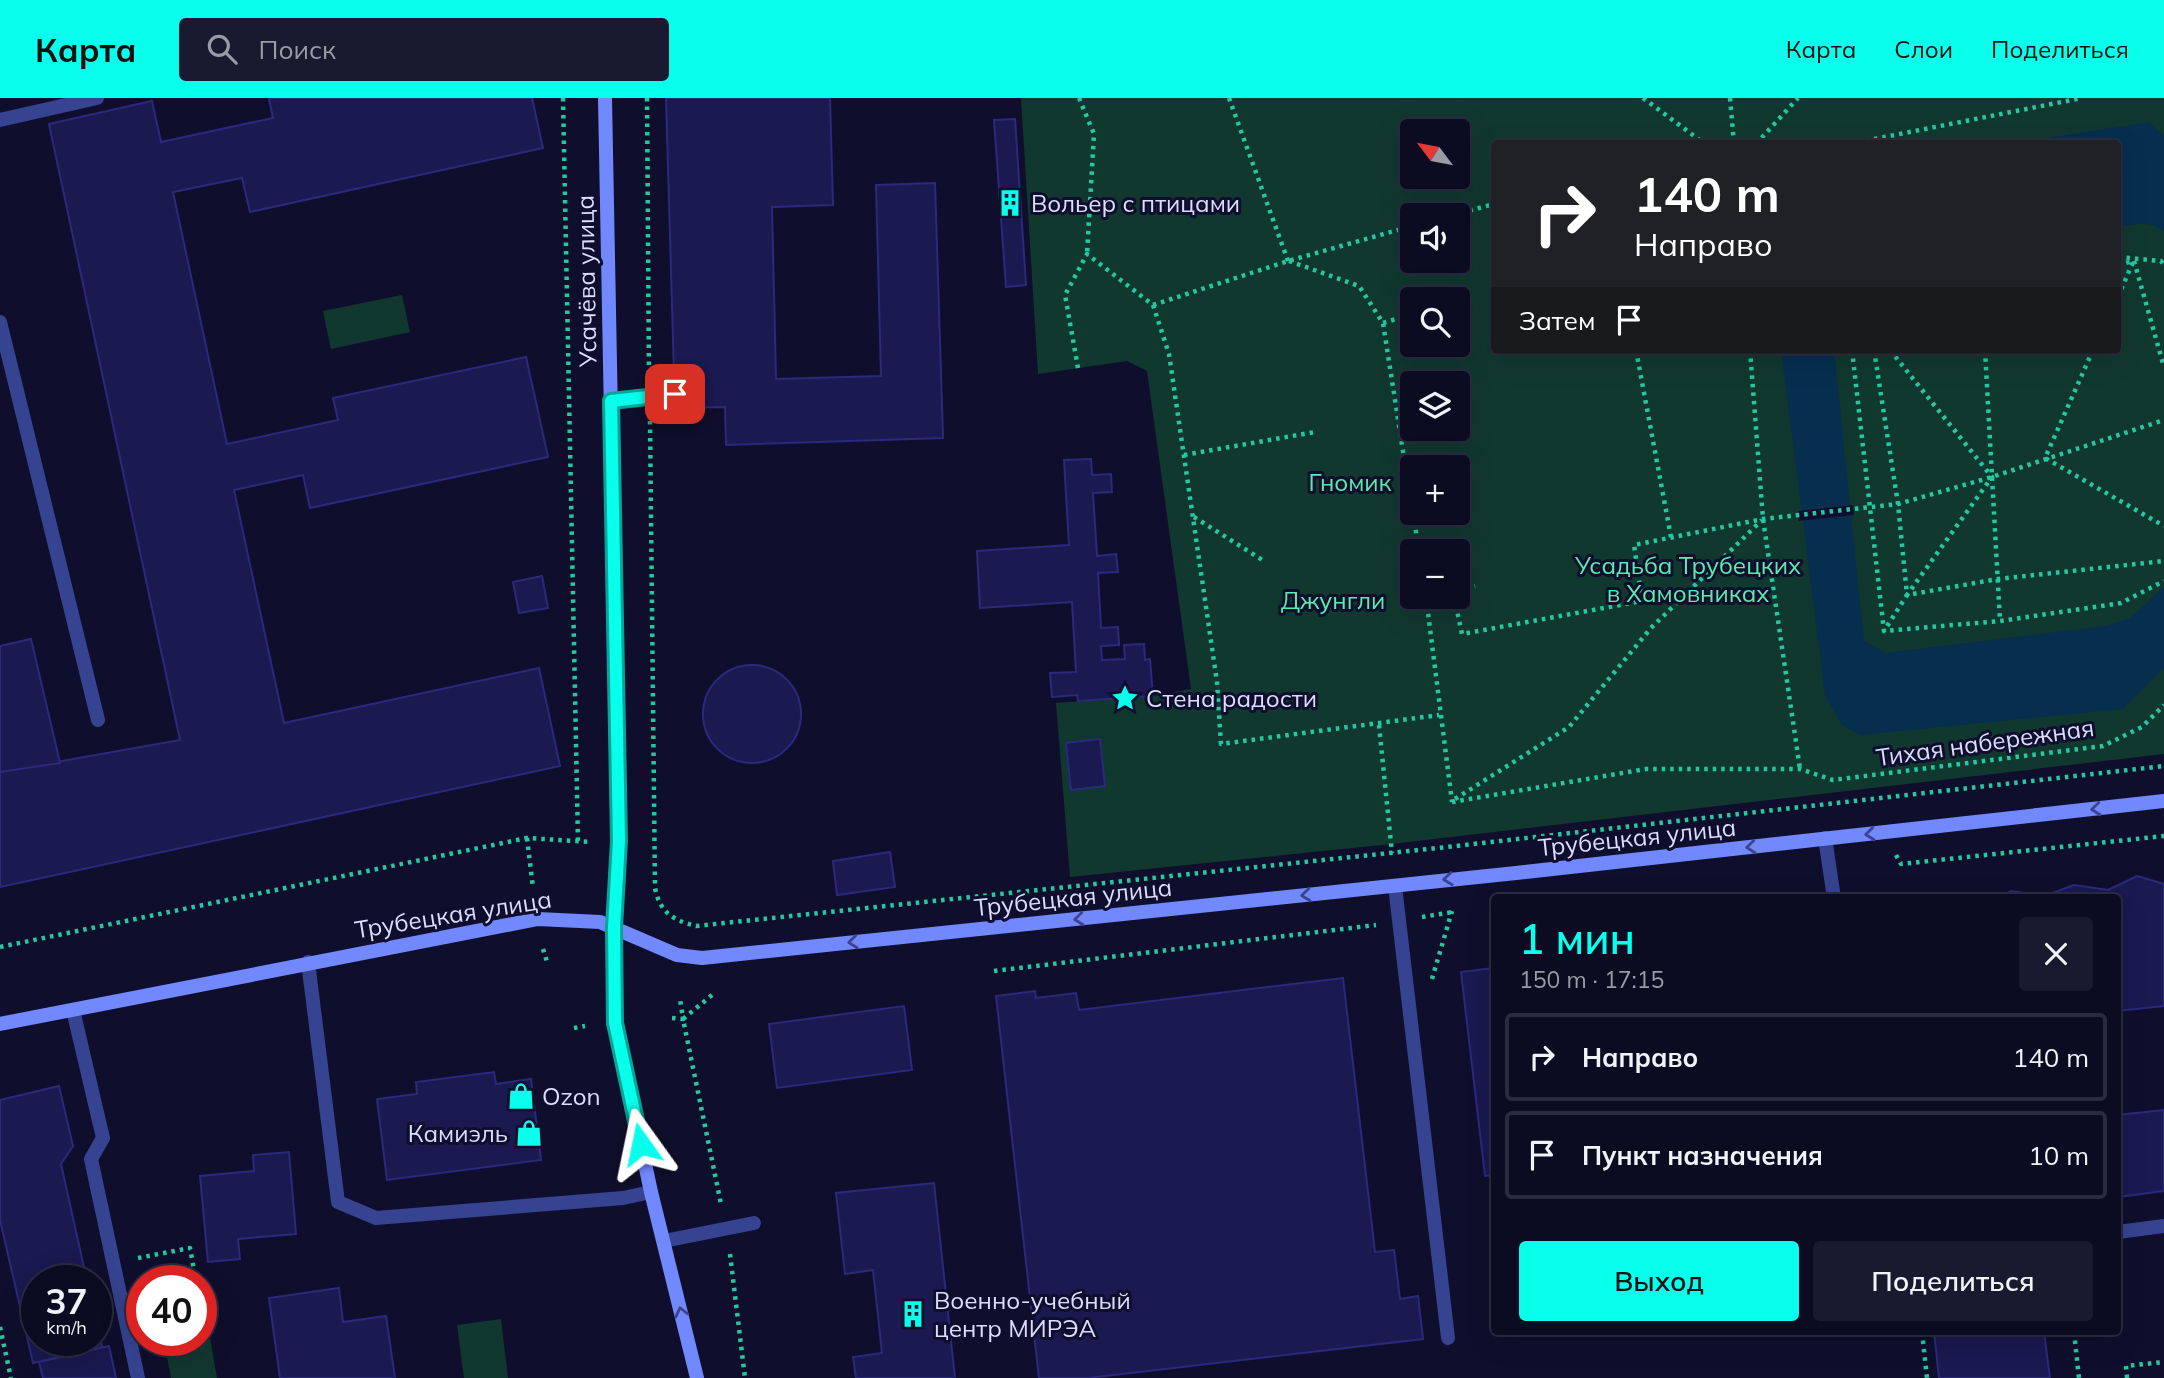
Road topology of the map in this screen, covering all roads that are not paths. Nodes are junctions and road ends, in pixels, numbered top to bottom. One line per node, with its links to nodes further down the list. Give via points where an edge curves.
1 (97, 98): 3 (lane)
2 (606, 98): 6 (street, Усачёва улица)
3 (0, 120)
4 (0, 322): 7 (lane)
5 (675, 394): 6 (lane)
6 (611, 401): 12 (street, Усачёва улица, via 619,841)
7 (98, 720)
8 (2164, 801): 9 (street, Трубецкая улица, one-way to 9)
9 (1825, 838): 10 (street, Трубецкая улица, one-way to 10); 11 (lane)
10 (1395, 886): 12 (street, Трубецкая улица, one-way to 12, via 702,958 677,955); 21 (lane)
11 (1833, 894)
12 (614, 927): 13 (street, Трубецкая улица, via 568,918 538,919); 16 (street, Усачёва улица, via 615,1023)
13 (309, 962): 14 (street, Трубецкая улица); 16 (lane, via 338,1202 376,1218)
14 (73, 1010): 15 (street, Трубецкая улица); 22 (lane, via 103,1138 91,1159)
15 (0, 1024)
16 (651, 1192): 20 (street, Усачёва улица)
17 (754, 1223): 20 (lane)
18 (2164, 1226): 19 (lane)
19 (2121, 1232)
20 (664, 1241): 23 (street, Усачёва улица, one-way to 20)
21 (1448, 1338)
22 (138, 1378)
23 (697, 1378)

